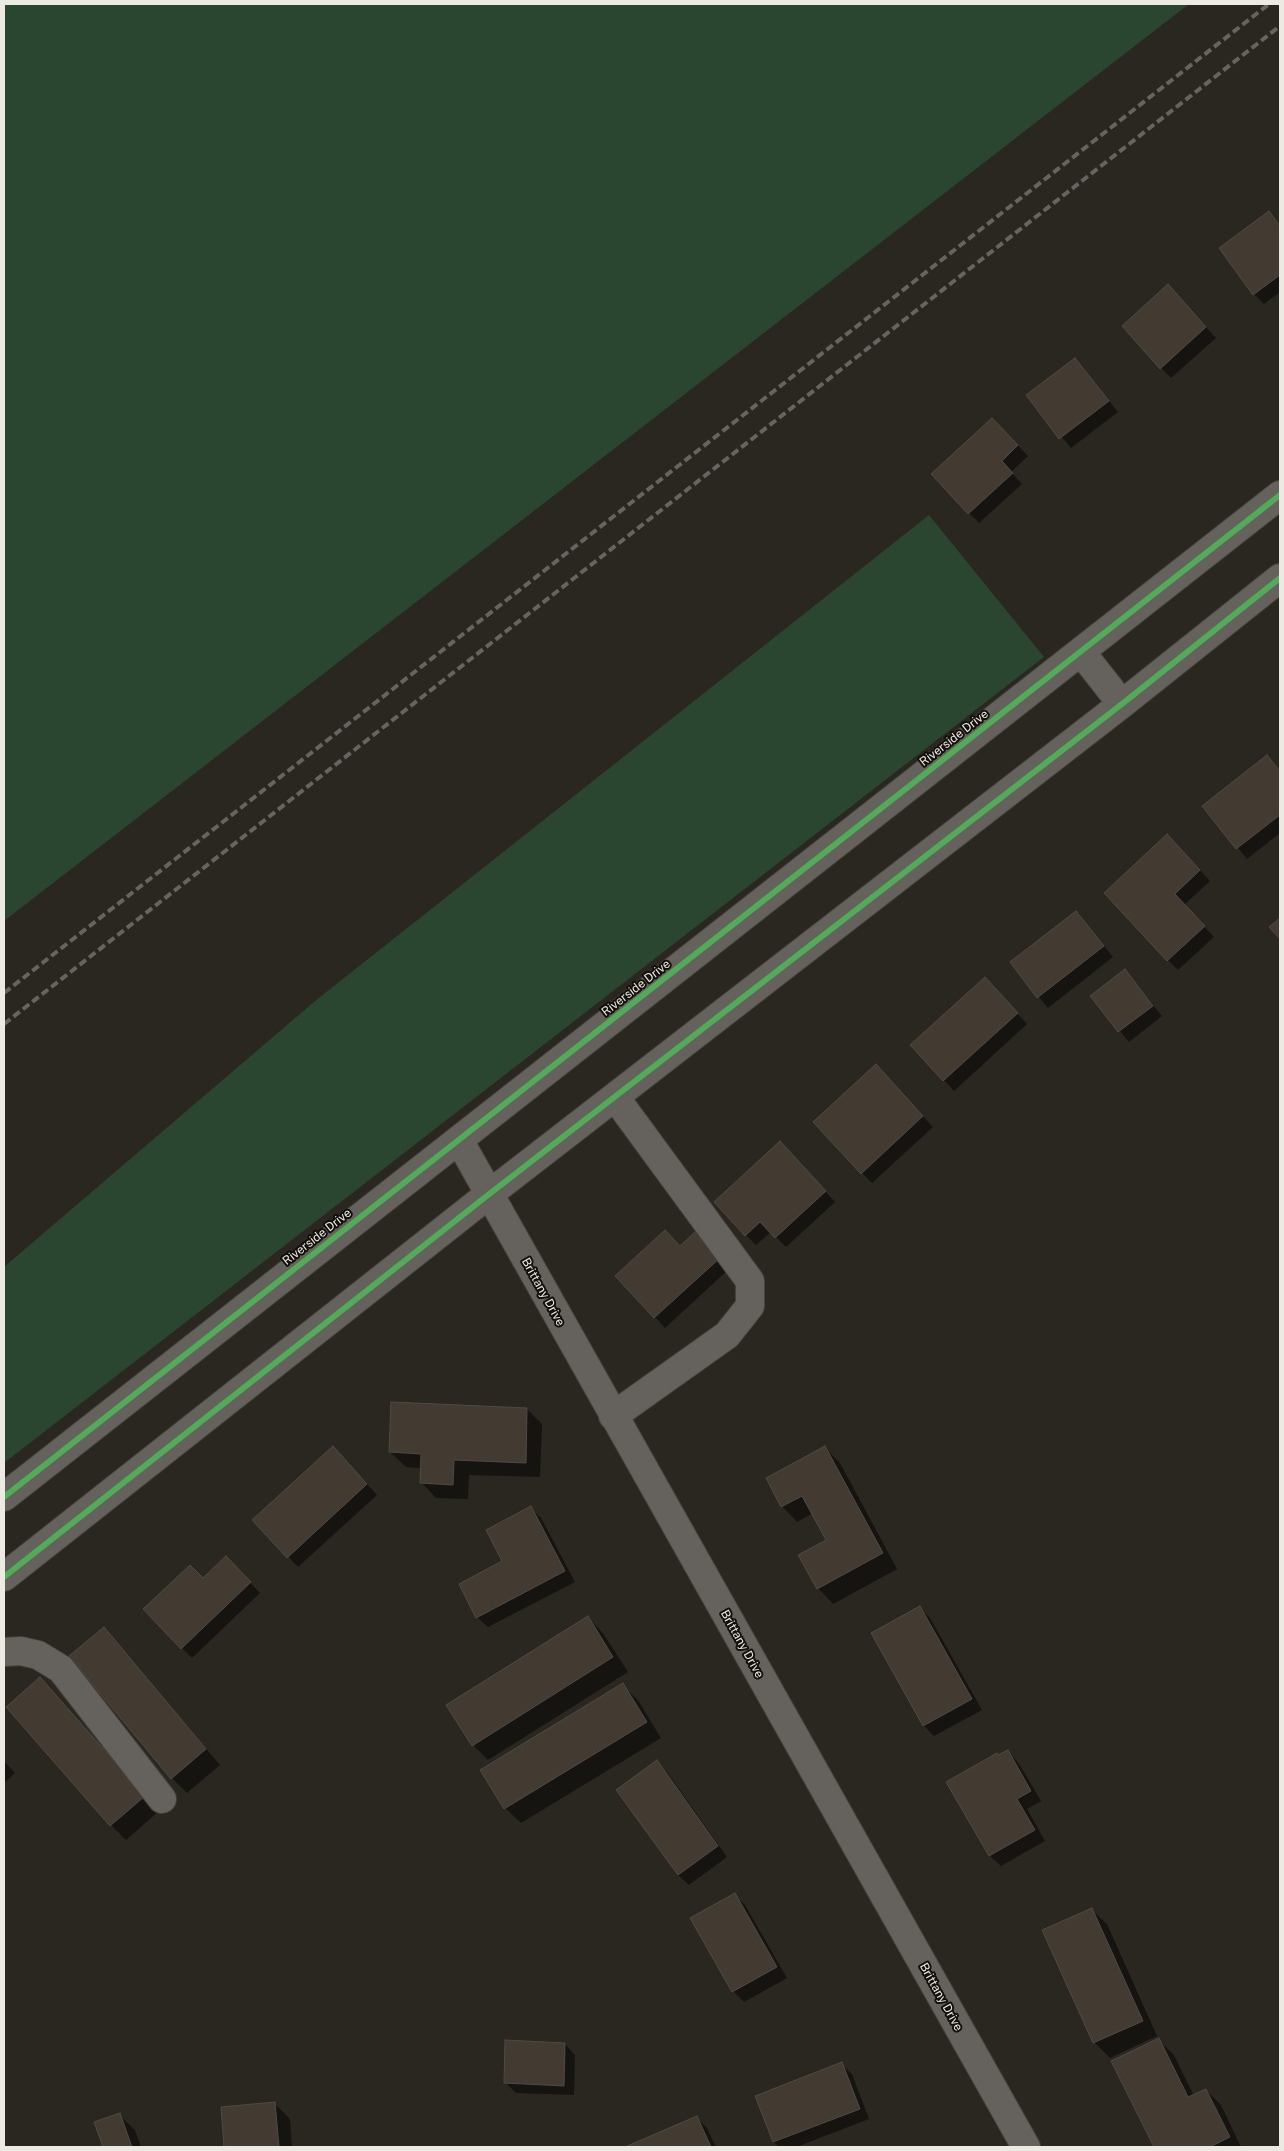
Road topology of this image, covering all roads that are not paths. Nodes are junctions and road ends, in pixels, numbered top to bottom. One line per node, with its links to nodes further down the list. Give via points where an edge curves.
1 (1280, 495): 3 (street, Riverside Drive)
2 (1280, 578): 4 (street)
3 (1082, 652): 4 (street); 6 (street, Riverside Drive)
4 (1122, 704): 5 (street)
5 (615, 1097): 7 (street); 8 (street, via 750,1281 750,1306 727,1335)
6 (459, 1140): 7 (street, Brittany Drive); 9 (street, Riverside Drive)
7 (488, 1195): 8 (street, Brittany Drive); 10 (street)
8 (613, 1416): 13 (street, Brittany Drive)
9 (4, 1497)
10 (4, 1577)
11 (4, 1652): 12 (street, via 38,1655 61,1669)
12 (162, 1799)
13 (1020, 2145)

